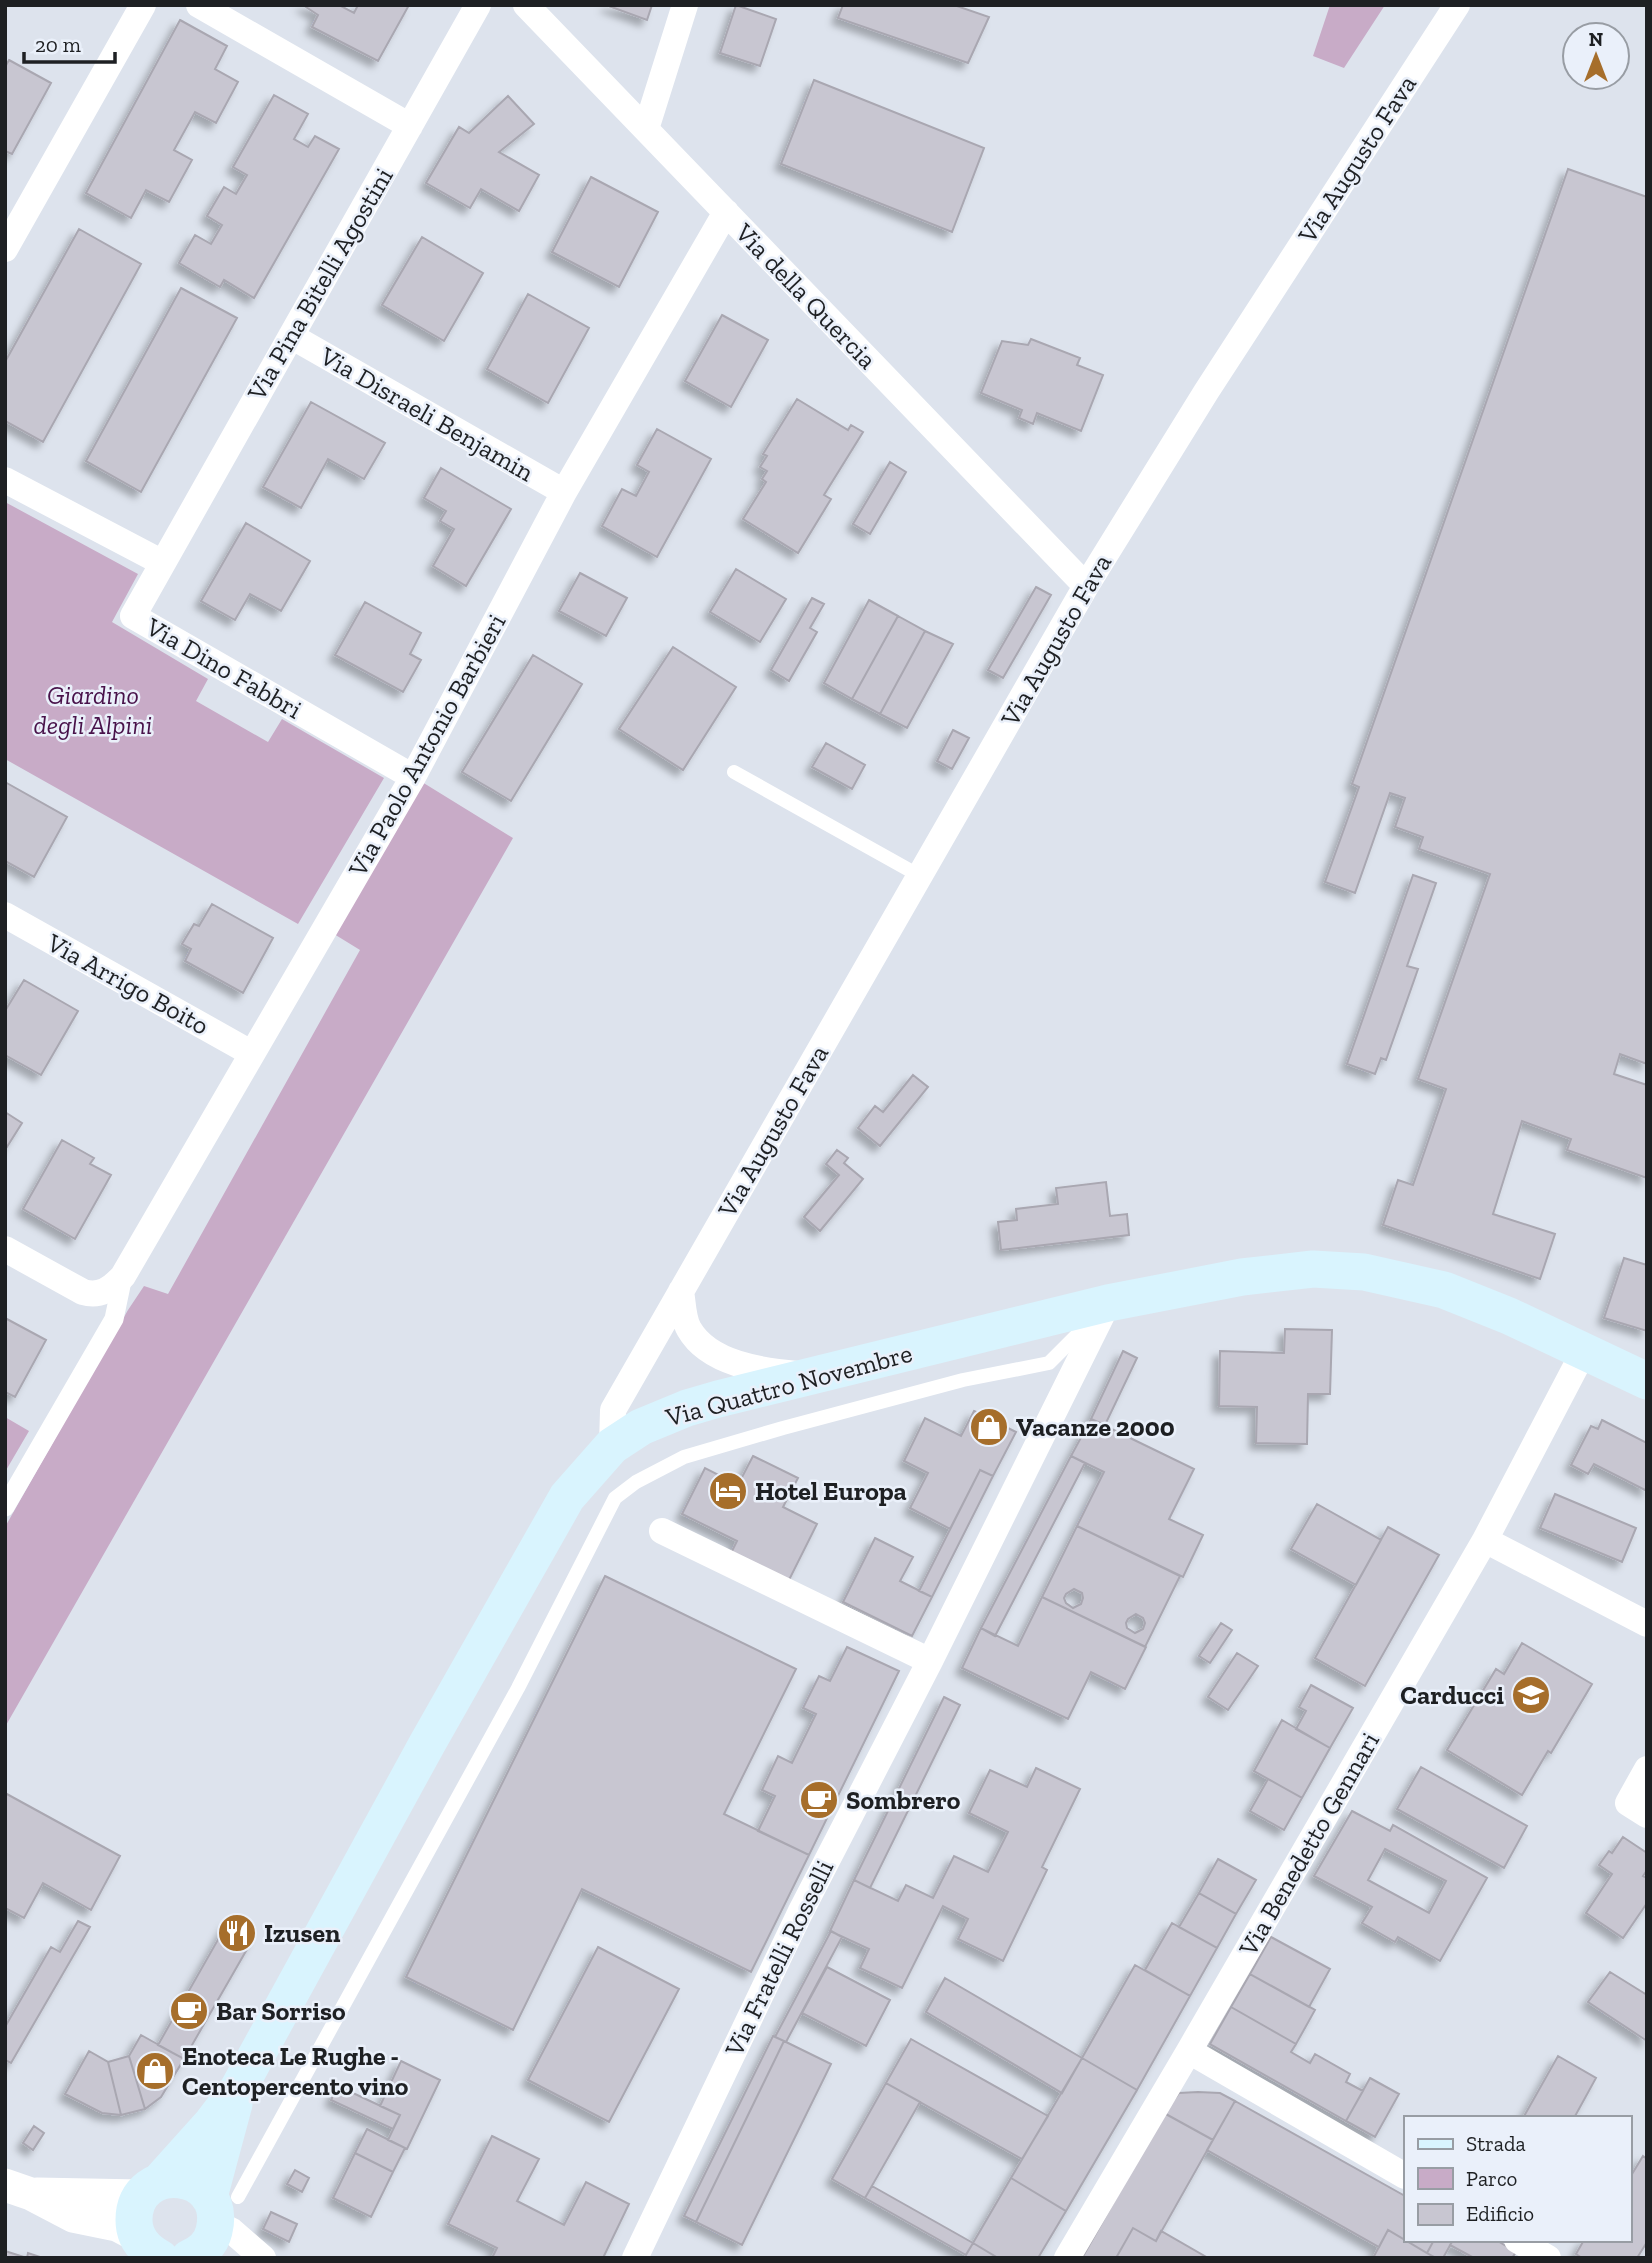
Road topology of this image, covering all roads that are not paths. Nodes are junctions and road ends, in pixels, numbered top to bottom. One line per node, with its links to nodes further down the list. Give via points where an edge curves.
1 (143, 5): 10 (street)
2 (199, 5): 7 (street)
3 (478, 5): 7 (street, Via Pina Bitelli Agostini)
4 (526, 5): 8 (street, Via della Quercia)
5 (685, 5): 8 (street)
6 (1457, 5): 15 (street, Via Augusto Fava)
7 (410, 126): 11 (street, Via Pina Bitelli Agostini)
8 (646, 129): 9 (street, Via della Quercia)
9 (726, 212): 13 (street, Via Paolo Antonio Barbieri); 15 (street, Via della Quercia)
10 (5, 249)
11 (290, 336): 13 (street, Via Disraeli Benjamin); 14 (street, Via Pina Bitelli Agostini)
12 (5, 480): 14 (street)
13 (564, 492): 17 (street, Via Paolo Antonio Barbieri)
14 (163, 562): 17 (street, Via Dino Fabbri, via 133,616)
15 (1086, 586): 18 (street, Via Augusto Fava)
16 (734, 772): 18 (lane)
17 (413, 777): 20 (street, Via Paolo Antonio Barbieri)
18 (920, 876): 23 (street, Via Augusto Fava)
19 (5, 915): 20 (street, Via Arrigo Boito)
20 (251, 1053): 22 (street, Via Paolo Antonio Barbieri)
21 (5, 1250): 22 (street, via 92,1295 105,1292)
22 (122, 1276): 29 (street, via 114,1319)
23 (681, 1291): 26 (street, via 687,1327 704,1347 732,1361 777,1372); 28 (street, Via Augusto Fava, via 613,1409)
24 (1108, 1303): 25 (main road, Via Quattro Novembre, via 1268,1273 1312,1269 1364,1272 1474,1300); 26 (main road, Via Quattro Novembre); 33 (street, Via Fratelli Rosselli); 41 (lane, via 1049,1363 963,1380 684,1457 635,1482 615,1498 518,1688)
25 (1584, 1351): 27 (main road, Via Quattro Novembre); 31 (street, Via Benedetto Gennari)
26 (817, 1375): 28 (main road, Via Quattro Novembre, via 687,1408 641,1427)
27 (1647, 1381)
28 (612, 1446): 37 (main road, Via Quattro Novembre, via 566,1497)
29 (5, 1507)
30 (662, 1531): 33 (street)
31 (1485, 1540): 32 (street); 36 (street, Via Benedetto Gennari)
32 (1647, 1624)
33 (930, 1661): 46 (street, Via Fratelli Rosselli, via 800,1913)
34 (1647, 1769): 35 (street, via 1628,1803)
35 (1647, 1815)
36 (1189, 2052): 38 (street); 47 (street, Via Benedetto Gennari)
37 (238, 2089): 39 (main road, Via Quattro Novembre); 41 (main road, Via Quattro Novembre)
38 (1404, 2175)
39 (150, 2189): 40 (street); 41 (main road, via 182,2179); 43 (main road, via 134,2214)
40 (18, 2190): 43 (street, via 73,2216 117,2225)
41 (221, 2206): 44 (main road, Via Quattro Novembre, via 213,2236); 45 (street, via 232,2231)
42 (1520, 2242): 48 (street)
43 (149, 2251)
44 (196, 2257)
45 (262, 2258)
46 (635, 2258)
47 (1067, 2258)
48 (1548, 2258)

